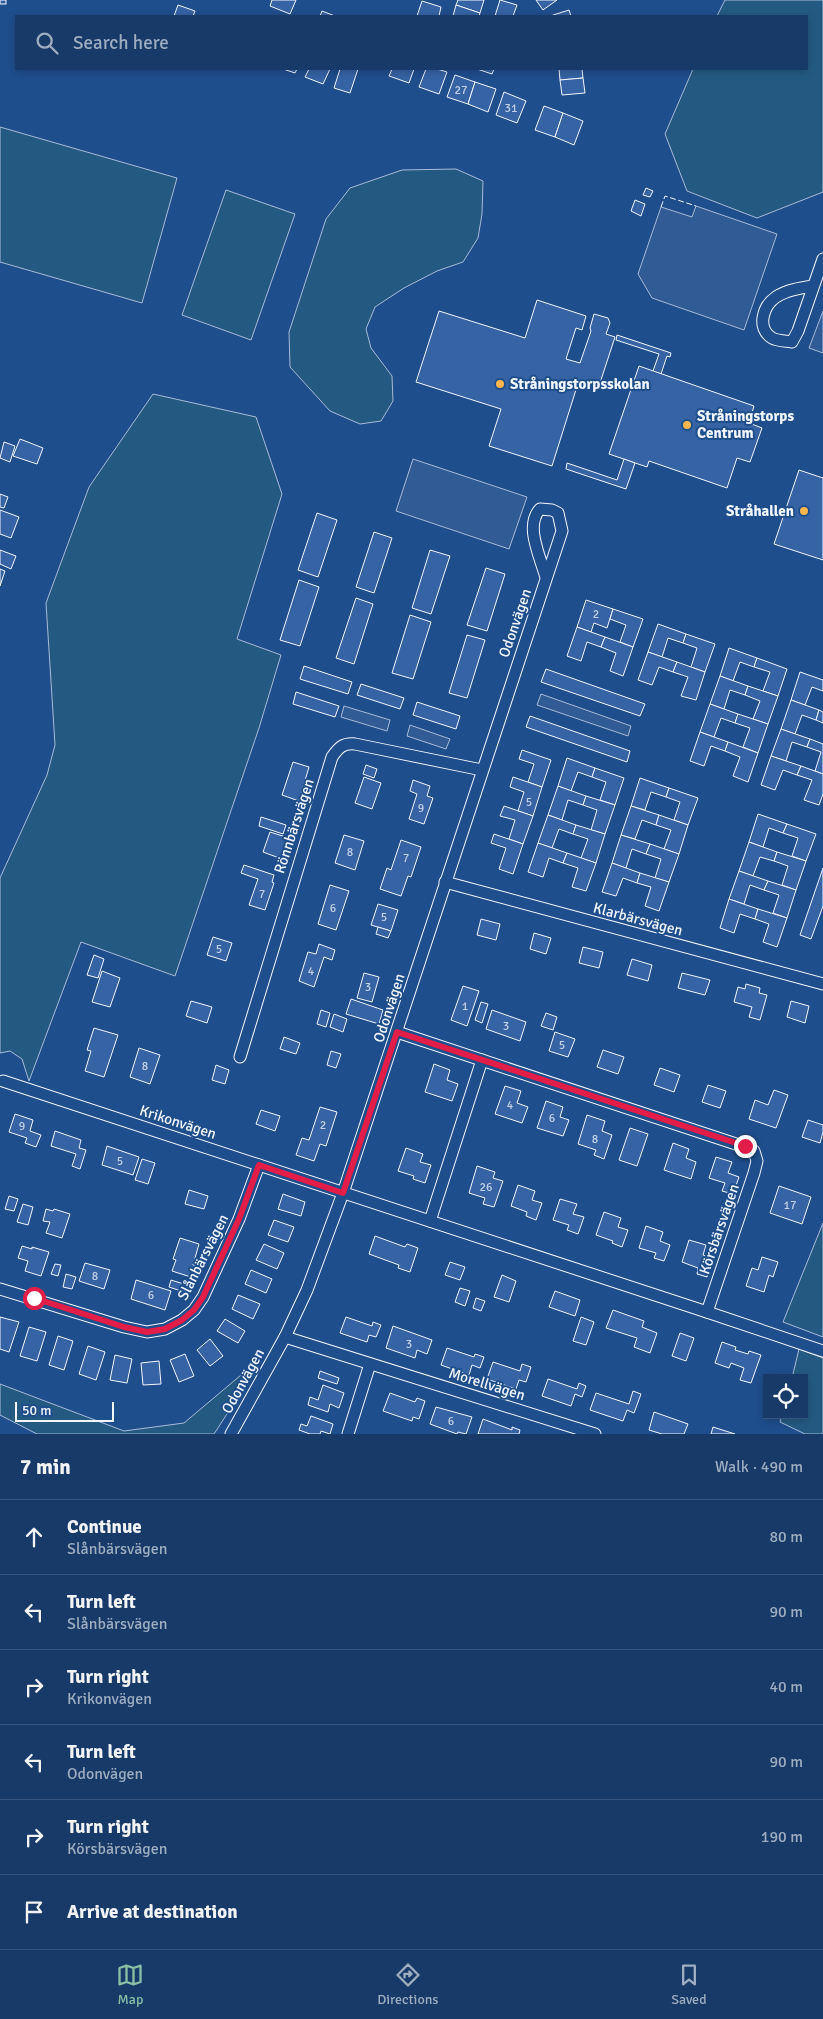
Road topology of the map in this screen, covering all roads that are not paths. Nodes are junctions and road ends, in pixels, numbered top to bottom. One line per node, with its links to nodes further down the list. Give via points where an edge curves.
1 (823, 259): 2 (street)
2 (813, 286): 2 (street, via 792,342 772,338 763,324 768,304 794,289)
3 (546, 578): 3 (street, Odonvägen, via 532,522 540,509 558,513 562,531); 4 (street, Odonvägen)
4 (482, 770): 5 (street, Odonvägen); 8 (street, Rönnbärsvägen, via 355,744 338,747 332,757)
5 (445, 882): 6 (street, Klarbärsvägen); 7 (street, Odonvägen)
6 (823, 984)
7 (397, 1032): 9 (street, Körsbärsvägen); 12 (street, Odonvägen)
8 (240, 1057)
9 (482, 1060): 13 (street); 15 (street, Körsbärsvägen, via 754,1151 757,1161 754,1173)
10 (3, 1081): 11 (street, Krikonvägen)
11 (259, 1165): 12 (street, Krikonvägen); 14 (street, Slånbärsvägen, via 239,1219 203,1297 194,1310 165,1329 147,1332 124,1327)
12 (343, 1193): 13 (street); 16 (street, Odonvägen, via 308,1290)
13 (430, 1221): 15 (street)
14 (0, 1289)
15 (708, 1312): 17 (street)
16 (286, 1337): 18 (street, Morellvägen); 19 (street, Odonvägen)
17 (823, 1351)
18 (370, 1364): 20 (street); 21 (street, Morellvägen)
19 (231, 1434)
20 (348, 1434)
21 (595, 1434)

